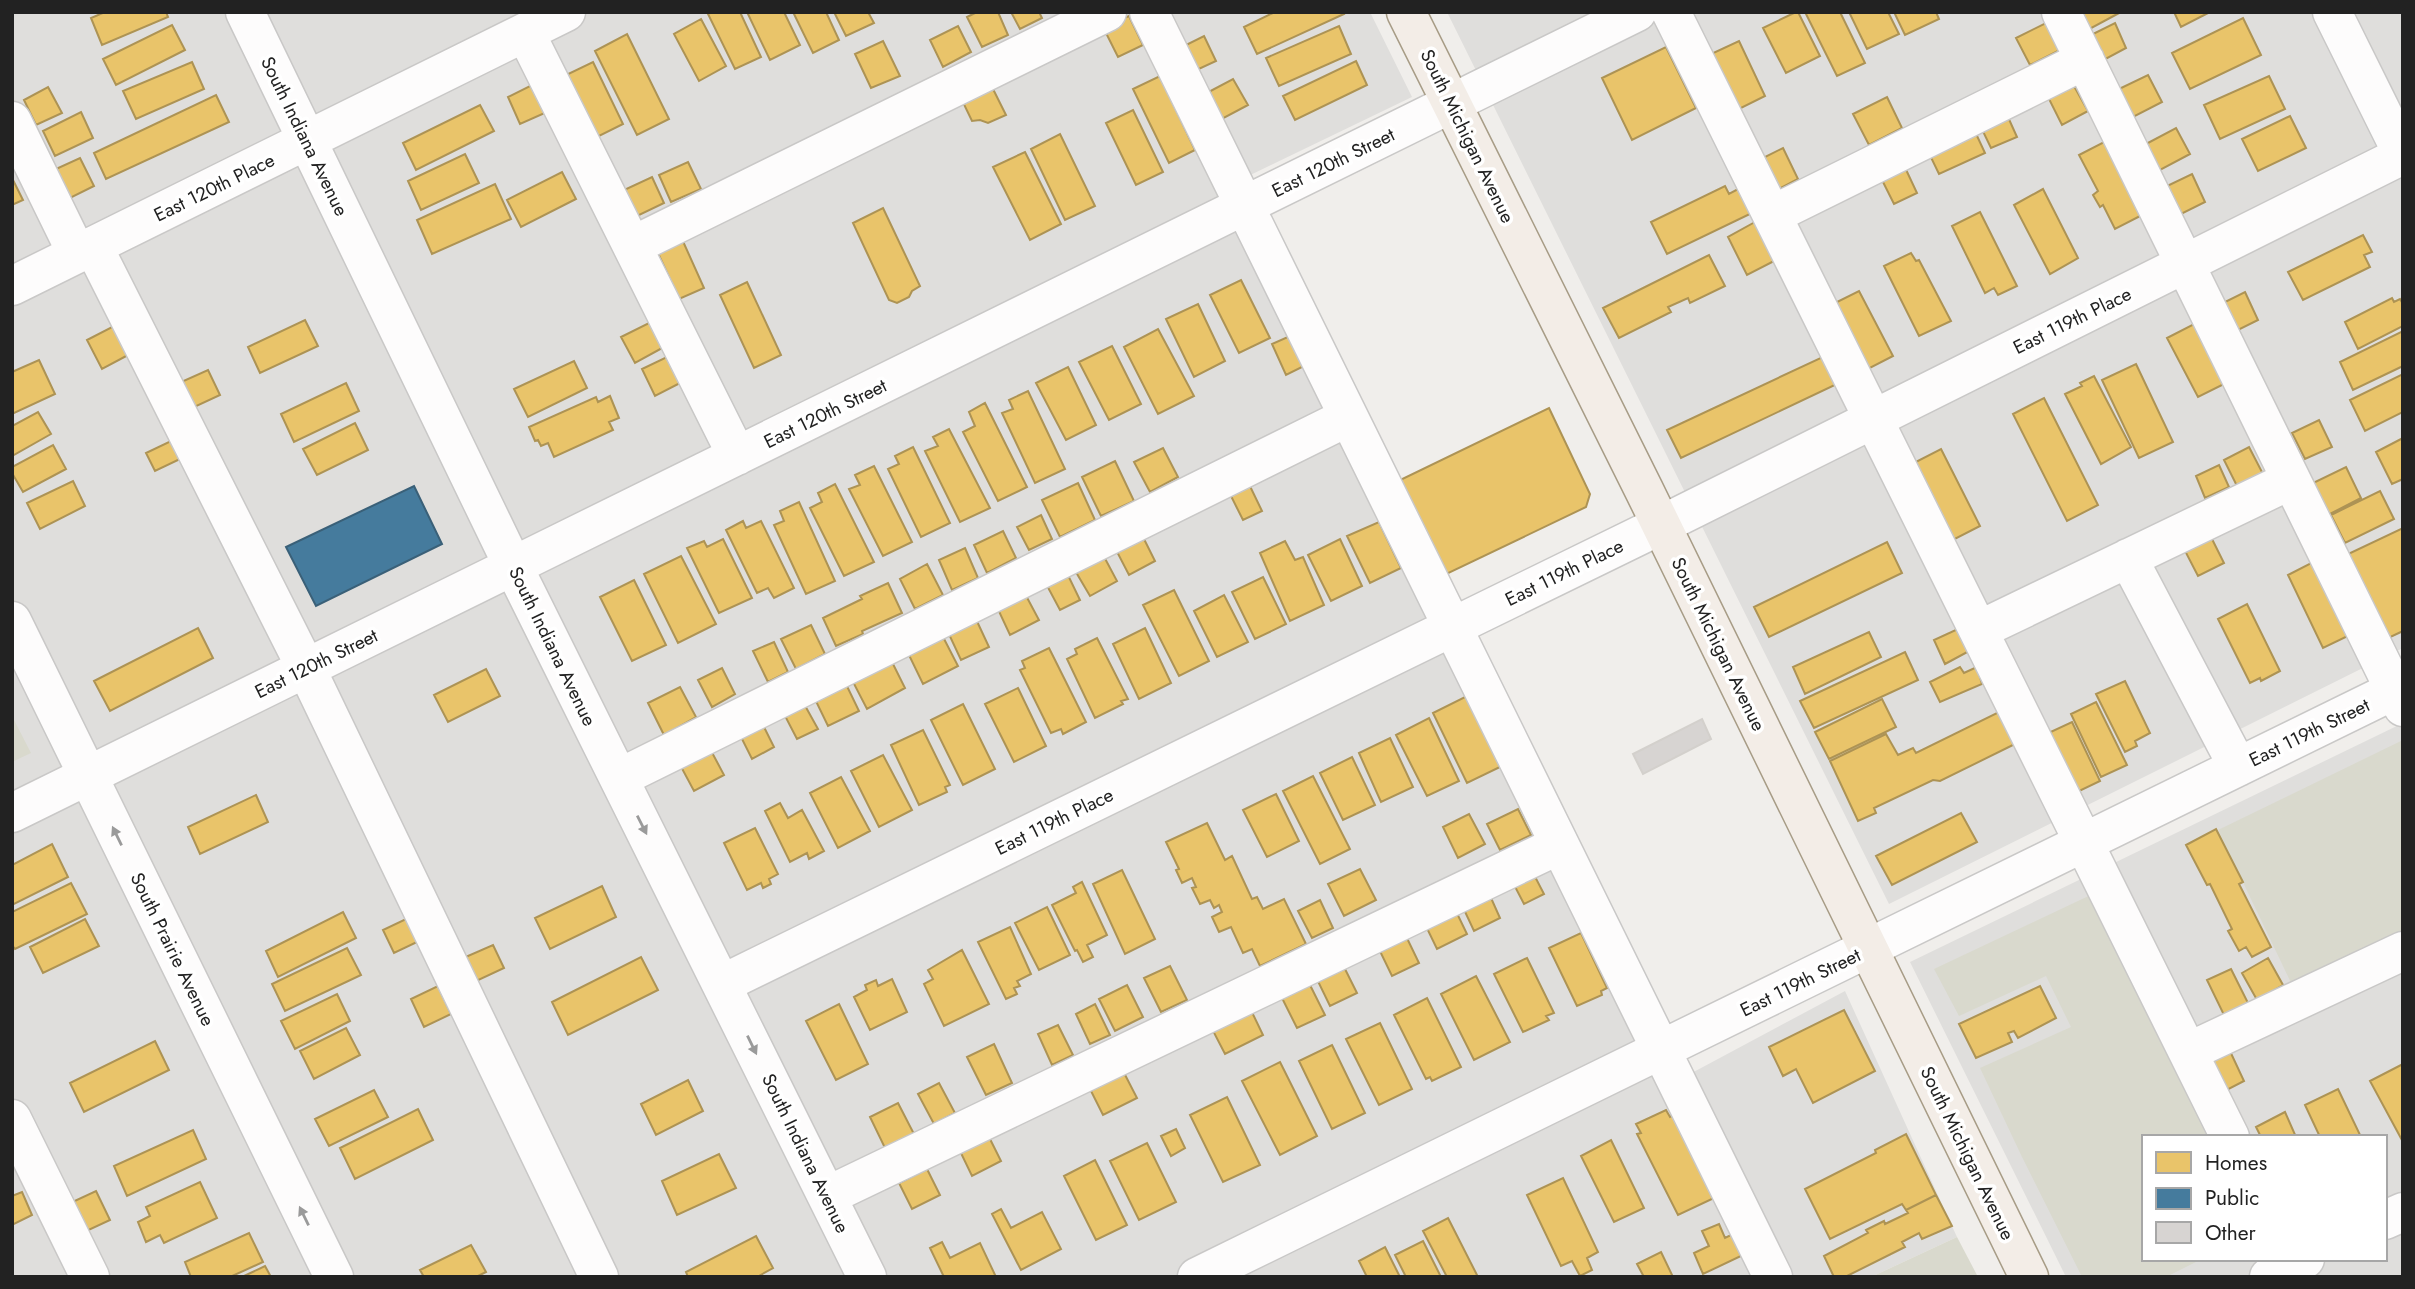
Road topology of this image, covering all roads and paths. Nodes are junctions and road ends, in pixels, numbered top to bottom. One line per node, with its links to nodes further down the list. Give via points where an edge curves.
1 (245, 12): 13 (street, South Indiana Avenue)
2 (1107, 12): 17 (street)
3 (1149, 12): 15 (street)
4 (1406, 12): 11 (main road, South Michigan Avenue)
5 (1637, 12): 11 (street, East 120th Street)
6 (1671, 12): 16 (street)
7 (2061, 12): 10 (street)
8 (2332, 12): 14 (street)
9 (543, 20): 13 (street, East 120th Place); 17 (street)
10 (2085, 60): 16 (street); 19 (street)
11 (1452, 104): 15 (street, East 120th Street); 25 (main road, South Michigan Avenue)
12 (12, 121): 18 (street)
13 (308, 142): 18 (street, East 120th Place); 27 (street, South Indiana Avenue)
14 (2403, 155): 19 (street, East 119th Place)
15 (1243, 206): 21 (street); 23 (street, East 120th Street)
16 (1772, 215): 22 (street)
17 (632, 246): 23 (street)
18 (85, 250): 20 (street, East 120th Place); 31 (street)
19 (2184, 264): 22 (street, East 119th Place); 24 (street)
20 (12, 286)
21 (1348, 417): 29 (street); 35 (street)
22 (1873, 418): 25 (street, East 119th Place); 30 (street)
23 (737, 456): 27 (street, East 120th Street)
24 (2291, 480): 26 (street); 32 (street)
25 (1661, 524): 29 (street, East 119th Place); 39 (main road, South Michigan Avenue)
26 (2128, 558): 30 (street); 33 (street)
27 (513, 566): 31 (street, East 120th Street); 35 (street, South Indiana Avenue)
28 (12, 621): 34 (street, South Prairie Avenue)
29 (1451, 627): 38 (street); 41 (street, East 119th Place)
30 (1979, 630): 37 (street)
31 (306, 668): 34 (street, East 120th Street); 52 (street)
32 (2400, 694): 33 (street, East 119th Street)
33 (2238, 767): 37 (street, East 119th Street)
34 (88, 776): 36 (street, East 120th Street); 51 (street, South Prairie Avenue, one-way to 34)
35 (619, 778): 41 (street, South Indiana Avenue, one-way to 41)
36 (12, 813)
37 (2084, 842): 39 (street, East 119th Street); 43 (street)
38 (1559, 845): 42 (street); 46 (street)
39 (1869, 949): 42 (street, East 119th Street); 55 (main road, South Michigan Avenue)
40 (2403, 951): 43 (street)
41 (722, 984): 46 (street, South Indiana Avenue, one-way to 46)
42 (1661, 1050): 49 (street); 54 (street, East 119th Street)
43 (2188, 1052): 45 (street)
44 (12, 1119): 50 (street)
45 (2229, 1135)
46 (827, 1196): 53 (street, South Indiana Avenue)
47 (2403, 1212): 48 (street)
48 (2387, 1219)
49 (1759, 1272)
50 (90, 1277)
51 (334, 1277)
52 (599, 1277)
53 (867, 1277)
54 (1197, 1277)
55 (2029, 1277)

